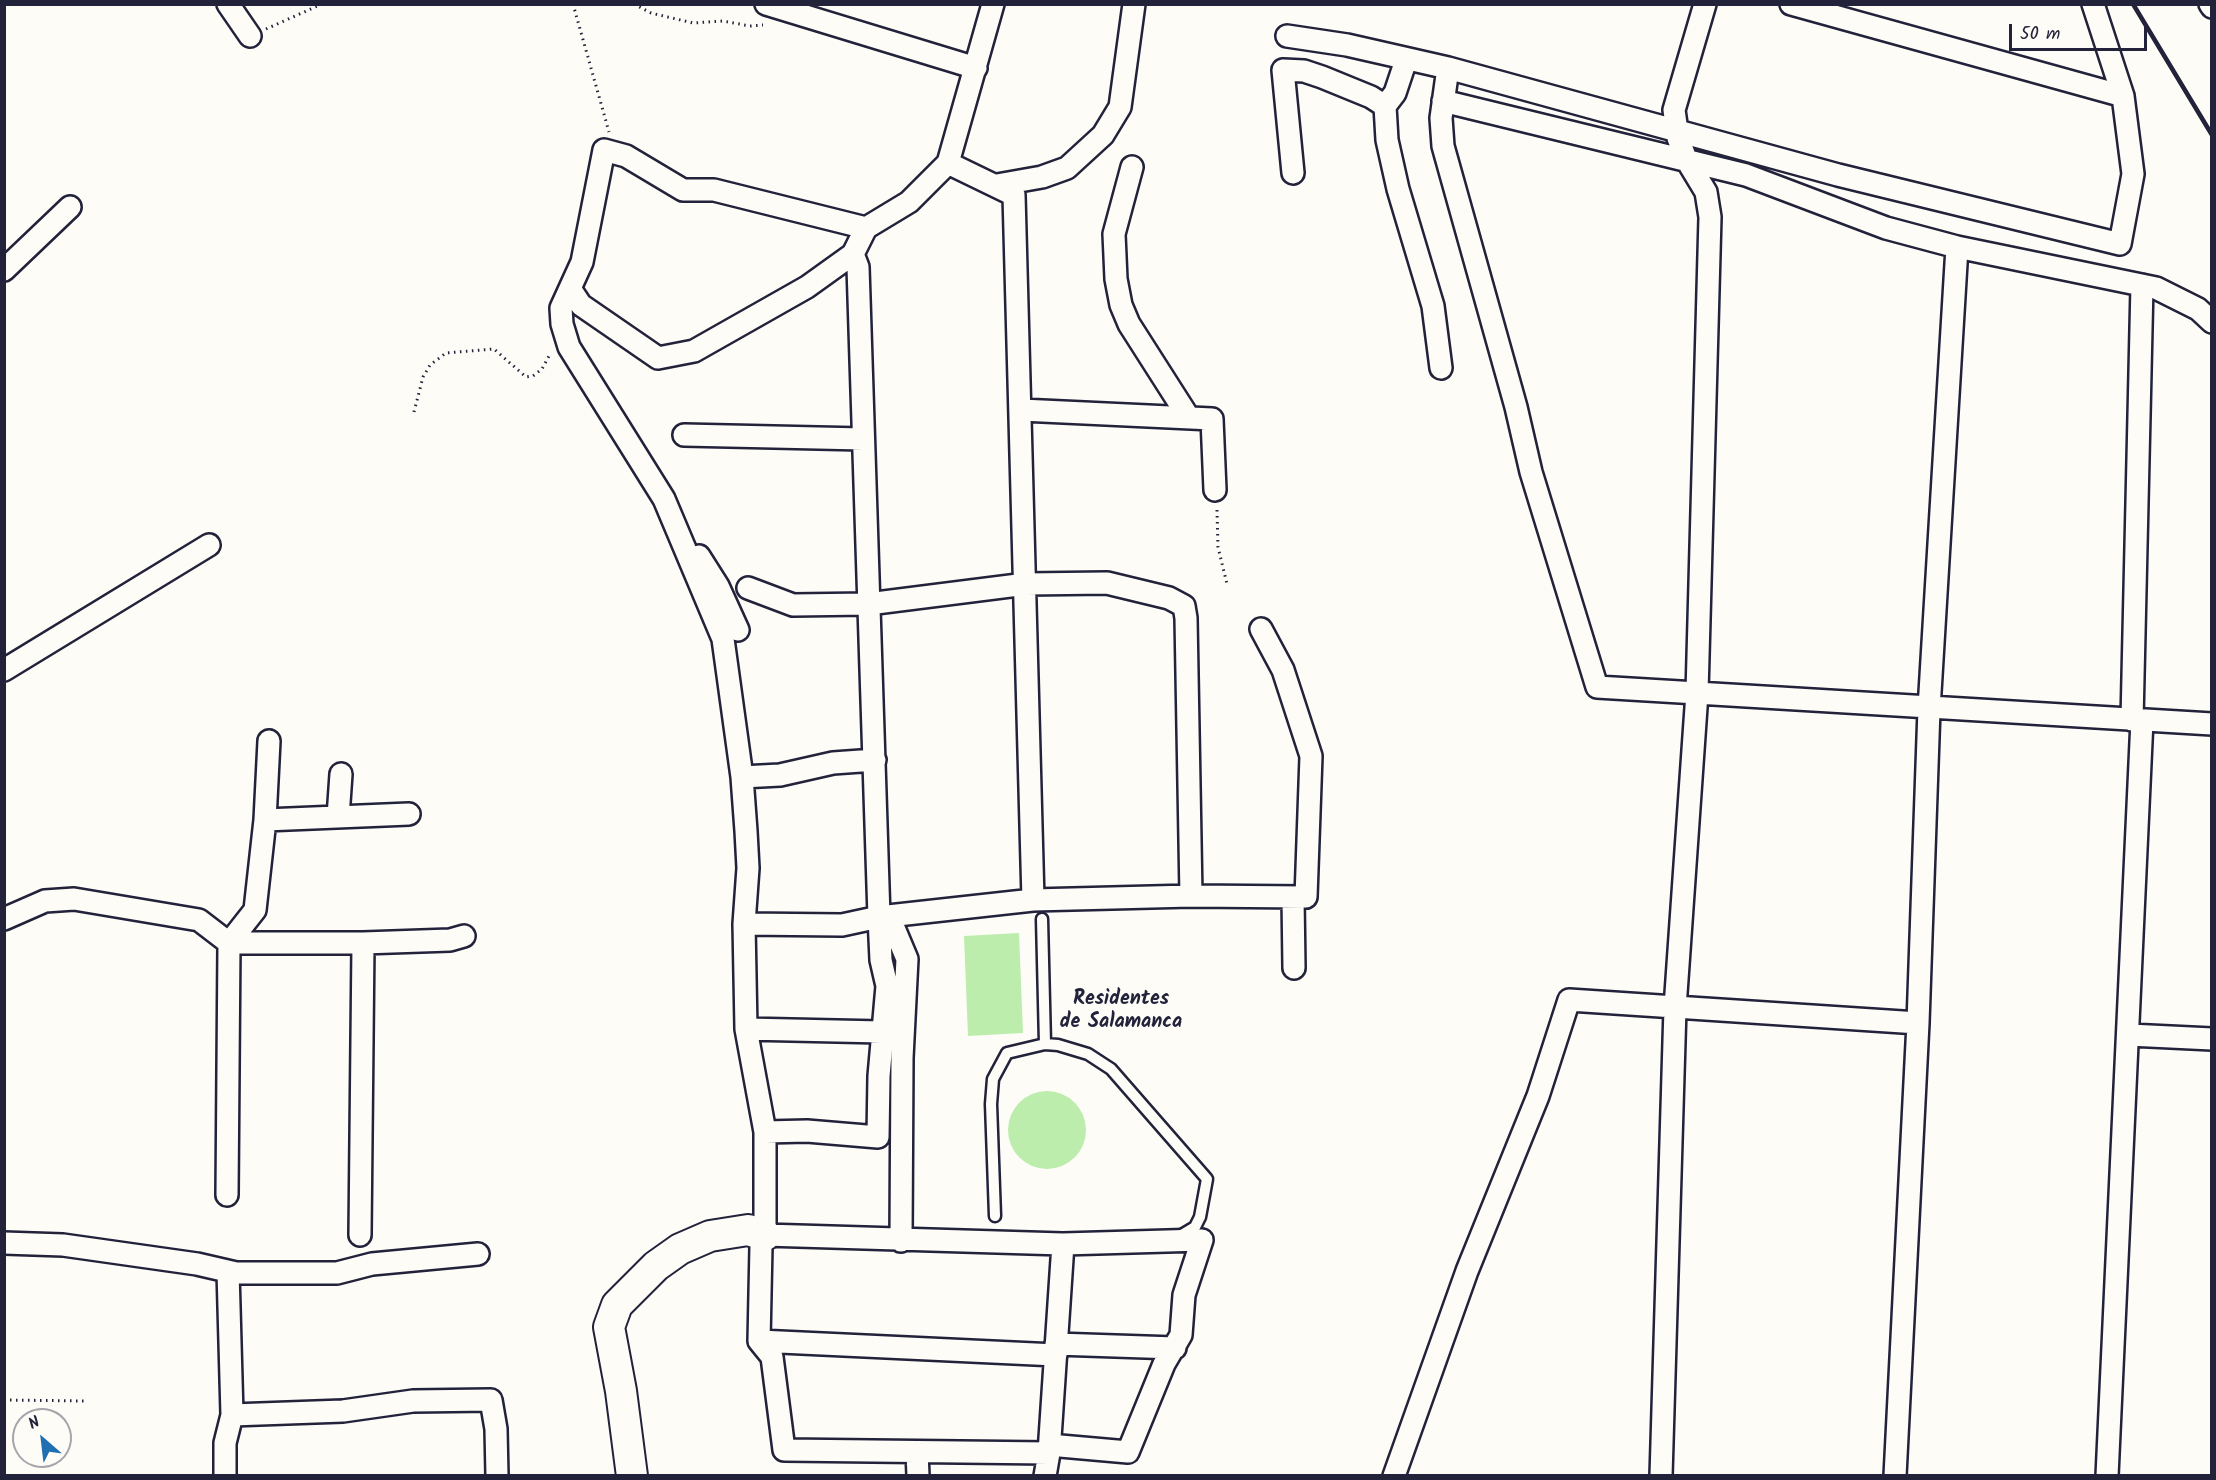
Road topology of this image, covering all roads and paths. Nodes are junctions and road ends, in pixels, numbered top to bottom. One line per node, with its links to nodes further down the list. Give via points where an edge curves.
1 (228, 4): 11 (street)
2 (321, 4): 11 (path)
3 (573, 4): 20 (path, via 602,114)
4 (634, 4): 10 (path, via 651,13 693,23 723,21 750,26)
5 (993, 4): 14 (street)
6 (1134, 4): 25 (street, via 1120,107 1103,135 1067,168)
7 (1705, 4): 19 (street, via 1674,110)
8 (1791, 4): 16 (street)
9 (2093, 4): 16 (street)
10 (769, 14): 14 (street)
11 (250, 36)
12 (1287, 36): 13 (street, via 1347,45)
13 (1406, 60): 15 (street); 18 (street, via 1395,93)
14 (976, 68): 22 (street)
15 (1448, 68): 17 (street); 19 (street)
16 (2123, 96): 19 (street, via 2133,174 2120,244 1838,175)
17 (1443, 101): 21 (street); 51 (street, via 1443,146 1531,472 1597,687)
18 (1385, 106): 24 (street, via 1322,77 1283,70); 35 (street, via 1387,140 1433,306)
19 (1677, 130): 21 (street)
20 (617, 154): 27 (street, via 684,190 714,190); 32 (street, via 604,150 582,262)
21 (1686, 159): 28 (street, via 1746,175 1886,228); 51 (street, via 1706,192 1710,217)
22 (948, 163): 25 (street); 27 (street, via 909,202)
23 (1131, 166): 38 (street, via 1114,234 1121,305)
24 (1293, 173)
25 (997, 185): 36 (street, via 1014,195)
26 (70, 207): 30 (street)
27 (867, 228): 29 (street)
28 (1957, 247): 31 (street); 52 (street)
29 (853, 254): 32 (street, via 807,287 694,351 658,358 581,305); 40 (street, via 858,267)
30 (4, 270)
31 (2142, 285): 33 (street, via 2198,309); 53 (street)
32 (572, 290): 34 (street, via 561,308)
33 (2211, 322)
34 (564, 333): 37 (path, via 542,369 533,376 520,373 494,349 461,350 438,357 423,377); 42 (street)
35 (1442, 368)
36 (1021, 410): 38 (street); 44 (street)
37 (414, 412)
38 (1189, 418): 41 (street, via 1212,419)
39 (684, 435): 40 (street)
40 (863, 439): 47 (street)
41 (1215, 490): 45 (path, via 1218,547)
42 (664, 499): 49 (street, via 718,586); 58 (street, via 723,639)
43 (209, 545): 50 (street)
44 (1026, 584): 47 (street); 62 (street, via 1107,583 1169,598 1184,606); 64 (street)
45 (1227, 584)
46 (748, 588): 47 (street, via 793,605)
47 (868, 604): 56 (street)
48 (1262, 629): 63 (street, via 1283,670 1311,756 1306,897)
49 (738, 630)
50 (4, 670)
51 (1697, 693): 52 (street); 73 (street)
52 (1929, 709): 53 (street); 74 (street)
53 (2137, 720): 54 (street); 77 (street)
54 (2211, 724)
55 (269, 741): 61 (street)
56 (875, 760): 58 (street); 65 (street)
57 (341, 774): 60 (street)
58 (742, 777): 68 (street, via 748,868)
59 (410, 814): 60 (street)
60 (338, 817): 61 (street)
61 (265, 820): 70 (street, via 255,910)
62 (1191, 896): 63 (street); 64 (street)
63 (1293, 897): 72 (street)
64 (1032, 900): 65 (street)
65 (879, 917): 68 (street, via 842,925); 76 (street, via 887,986); 85 (street, via 894,928 907,959)
66 (4, 919): 70 (street, via 45,901 74,899 199,920)
67 (1042, 919): 79 (lane)
68 (744, 924): 75 (street)
69 (464, 936): 71 (street, via 450,940)
70 (230, 943): 71 (street); 81 (street)
71 (363, 943): 83 (street)
72 (1294, 968)
73 (1676, 1008): 74 (street); 104 (street, via 1569,1000 1538,1096 1467,1271); 105 (street)
74 (1918, 1023): 106 (street)
75 (746, 1029): 76 (street); 80 (street)
76 (882, 1032): 80 (street, via 878,1137)
77 (2129, 1035): 78 (street); 107 (street)
78 (2211, 1038)
79 (1044, 1044): 82 (lane, via 1007,1053 993,1079); 86 (lane, via 1088,1054 1110,1069 1207,1179 1195,1227)
80 (765, 1132): 84 (street)
81 (227, 1195)
82 (995, 1216)
83 (360, 1235)
84 (765, 1235): 85 (street); 91 (street, via 761,1246); 101 (street, via 748,1230 710,1236 680,1249 656,1266 617,1305 609,1327)
85 (901, 1241): 88 (street)
86 (1172, 1241): 88 (street); 92 (street, via 1202,1240 1184,1294 1181,1335)
87 (4, 1242): 90 (street, via 63,1245)
88 (1063, 1244): 93 (street)
89 (478, 1254): 90 (street, via 372,1264 337,1273)
90 (228, 1271): 96 (street)
91 (759, 1341): 93 (street); 98 (street, via 772,1357 784,1450)
92 (1175, 1348): 93 (street); 97 (street, via 1164,1364 1128,1452)
93 (1056, 1349): 97 (street)
94 (4, 1400): 95 (path)
95 (85, 1401)
96 (232, 1415): 99 (street, via 225,1443); 100 (street, via 343,1411 413,1401 491,1400)
97 (1049, 1449): 98 (street); 103 (street)
98 (917, 1452): 102 (street)
99 (225, 1476)
100 (497, 1476)
101 (632, 1476)
102 (918, 1476)
103 (1045, 1476)
104 (1394, 1476)
105 (1661, 1476)
106 (1895, 1476)
107 (2107, 1476)

